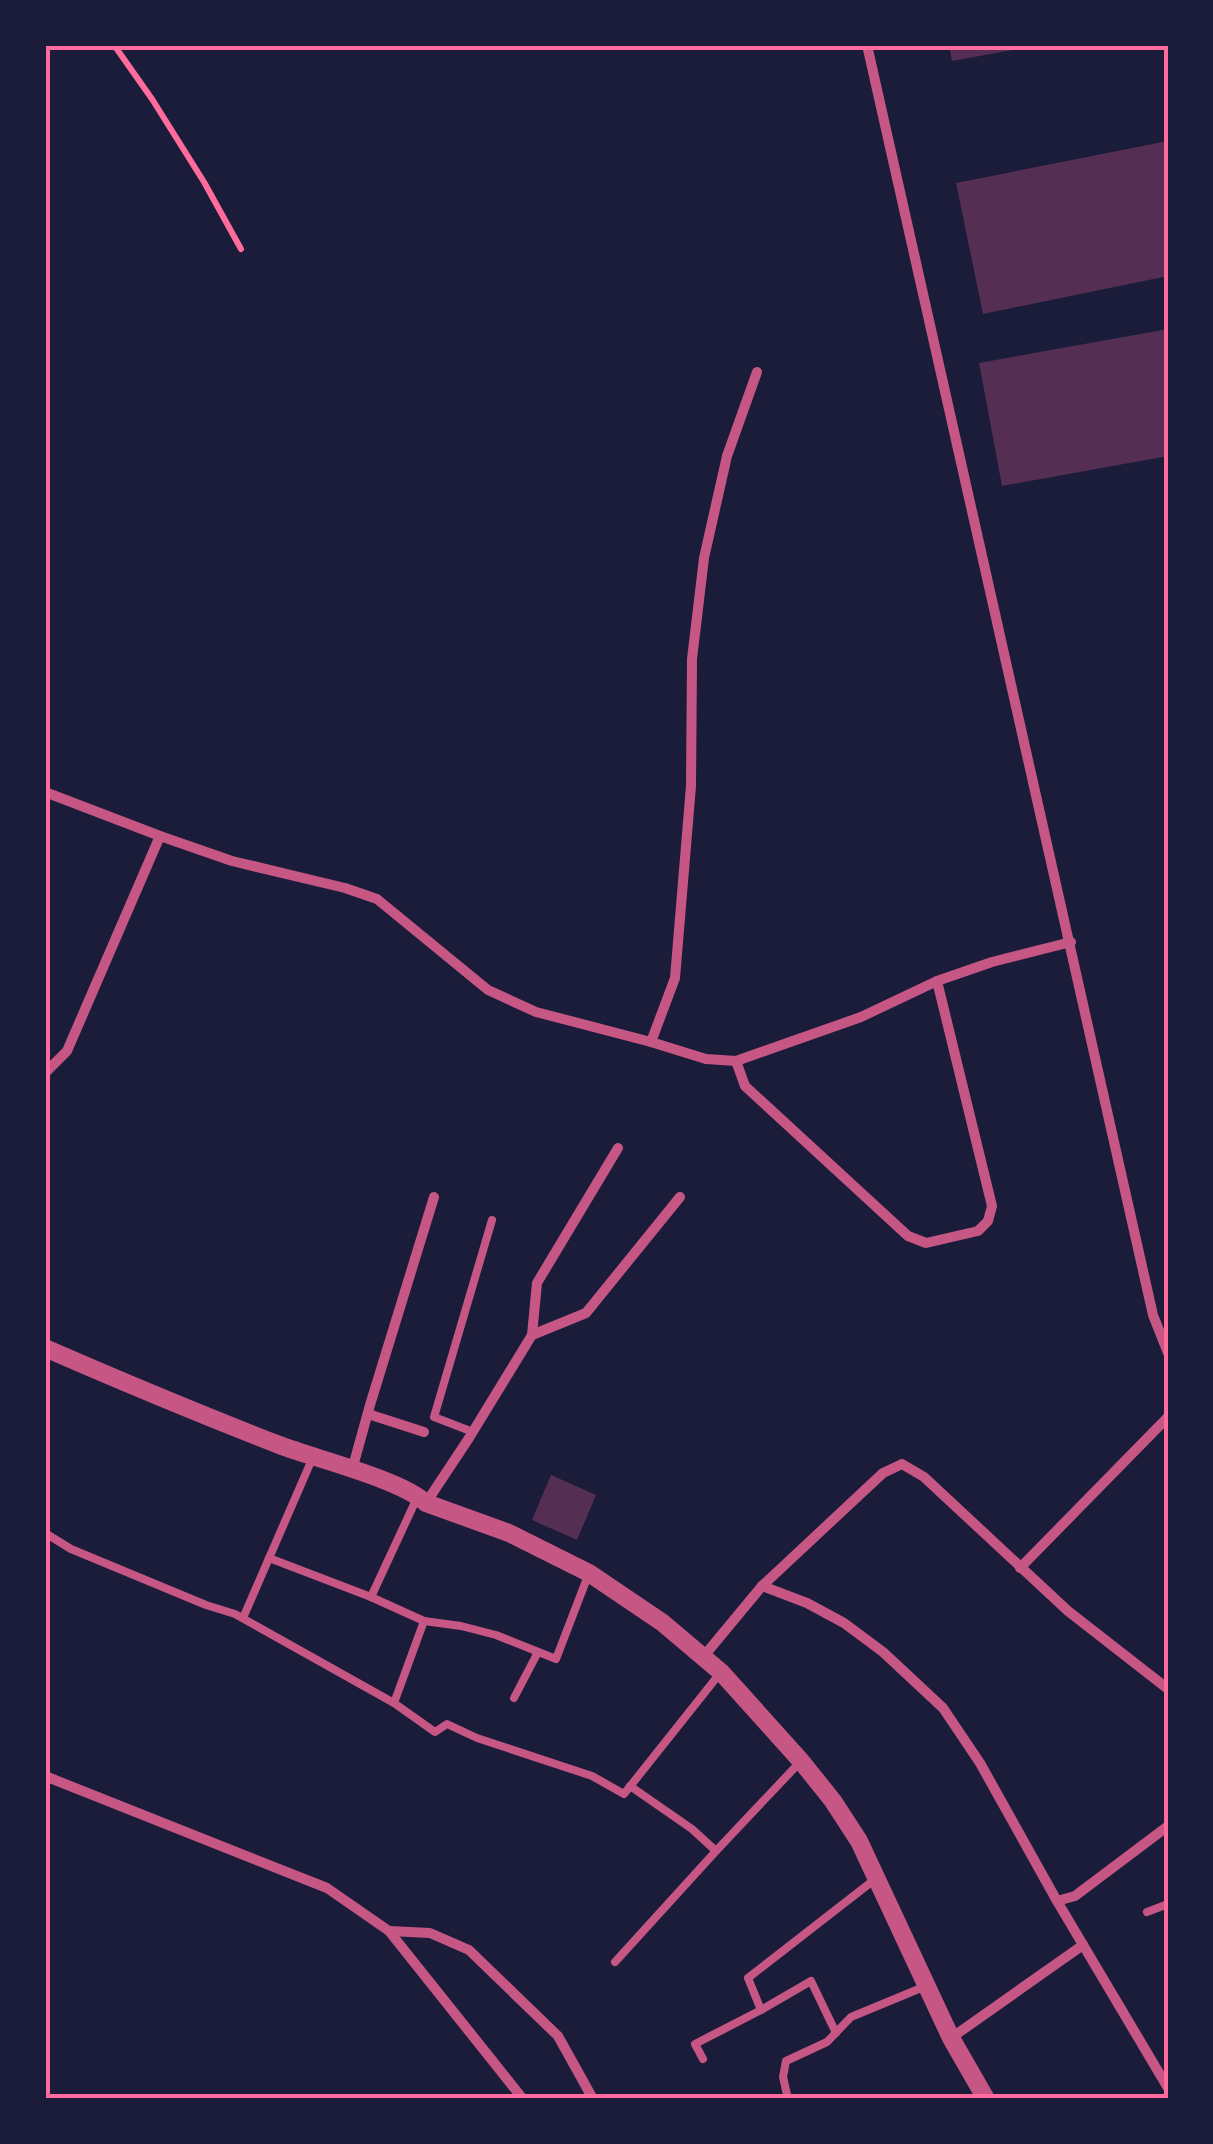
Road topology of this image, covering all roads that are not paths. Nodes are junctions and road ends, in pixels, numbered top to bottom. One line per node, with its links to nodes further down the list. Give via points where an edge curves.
1 (867, 45): 5 (street)
2 (757, 372): 7 (street, via 727,456 704,558 692,659 691,786 675,978)
3 (45, 792): 4 (street)
4 (160, 836): 7 (street, via 377,899 488,990 536,1012); 9 (street, via 67,1051)
5 (1071, 942): 6 (street); 16 (street, via 1154,1315)
6 (937, 982): 8 (street); 8 (street, via 992,1206 978,1231 926,1243 908,1236 745,1086)
7 (650, 1042): 8 (street)
8 (736, 1061)
9 (45, 1073)
10 (618, 1148): 14 (street, via 537,1283)
11 (680, 1196): 14 (street, via 586,1312)
12 (434, 1197): 17 (street)
13 (492, 1220): 20 (lane, via 434,1417)
14 (532, 1335): 20 (street)
15 (45, 1348): 21 (street)
16 (1168, 1352)
17 (368, 1414): 19 (street); 22 (street)
18 (1168, 1417): 26 (street)
19 (424, 1432)
20 (473, 1432): 23 (street)
21 (313, 1457): 22 (street); 25 (lane)
22 (352, 1470): 23 (street)
23 (422, 1500): 27 (street); 29 (lane)
24 (45, 1533): 30 (lane, via 71,1550)
25 (269, 1558): 29 (lane); 30 (lane)
26 (1020, 1568): 28 (street, via 902,1464 883,1472); 35 (street)
27 (590, 1573): 32 (lane, via 556,1658); 33 (street)
28 (762, 1586): 33 (street); 44 (street, via 844,1623 943,1708)
29 (370, 1597): 31 (lane)
30 (243, 1618): 37 (lane)
31 (424, 1621): 32 (lane, via 496,1635); 37 (lane)
32 (538, 1652): 36 (lane)
33 (704, 1656): 34 (street)
34 (721, 1672): 38 (street); 40 (lane)
35 (1168, 1689)
36 (514, 1698)
37 (394, 1703): 40 (lane, via 435,1732 447,1724 624,1794)
38 (801, 1760): 42 (lane); 43 (street)
39 (45, 1776): 47 (street, via 327,1888)
40 (630, 1786): 42 (lane)
41 (1168, 1826): 44 (street, via 1075,1896)
42 (716, 1851): 49 (lane)
43 (878, 1877): 50 (street); 51 (lane, via 748,1978)
44 (1057, 1901): 48 (street)
45 (1168, 1904): 46 (lane)
46 (1147, 1912)
47 (389, 1931): 56 (street); 57 (street, via 430,1934 469,1950 558,2036)
48 (1083, 1945): 53 (street); 55 (street)
49 (615, 1962)
50 (926, 1986): 52 (lane, via 851,2017); 53 (street)
51 (761, 2010): 52 (lane, via 811,1981); 54 (lane, via 695,2044)
52 (836, 2033): 58 (lane, via 786,2060)
53 (950, 2038): 59 (street)
54 (703, 2059)
55 (1168, 2088)
56 (524, 2099)
57 (593, 2099)
58 (788, 2099)
59 (986, 2099)

